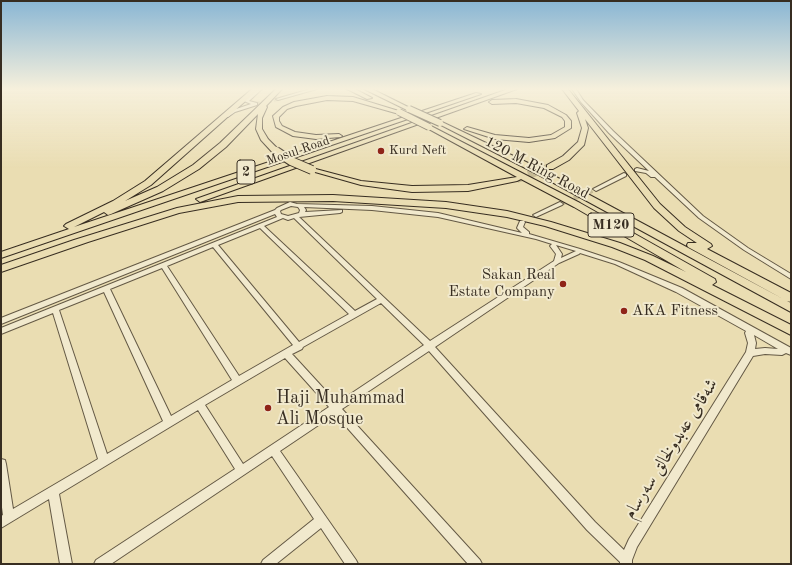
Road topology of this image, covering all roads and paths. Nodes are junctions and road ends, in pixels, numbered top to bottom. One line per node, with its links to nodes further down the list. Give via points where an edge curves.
1 (226, 115): 17 (highway)
2 (228, 115): 17 (street)
3 (254, 115): 31 (highway, via 219,149 181,177 125,205)
4 (260, 115): 22 (highway, bridge, via 258,124 265,140 276,151 312,170 356,183 412,189 468,188)
5 (278, 115): 18 (highway, via 276,123 282,130 306,137 327,138)
6 (406, 115): 54 (highway, 120 M Ring Road / M120, bridge, via 577,205)
7 (414, 115): 18 (highway, Mosul Road / 2)
8 (434, 115): 16 (highway, 120 M Ring Road / M120, bridge)
9 (436, 115): 16 (highway)
10 (456, 115): 16 (highway, Mosul Road / 2)
11 (457, 115): 16 (highway)
12 (563, 115): 16 (highway, via 568,123 566,130 559,135 529,140 495,138)
13 (580, 115): 20 (highway, via 584,124 583,138 571,154)
14 (584, 115): 45 (highway, via 666,216 708,247)
15 (596, 115): 19 (street)
16 (446, 120): 33 (highway, Mosul Road / 2); 45 (highway); 50 (highway, 120 M Ring Road / M120)
17 (219, 122): 31 (highway, via 148,183 130,195)
18 (372, 129): 36 (highway, Mosul Road / 2)
19 (641, 161): 42 (street, via 701,217 746,249); 43 (street, via 642,166 636,171 651,174 708,226)
20 (550, 168)
21 (624, 176): 23 (street)
22 (517, 179)
23 (596, 189)
24 (560, 204): 28 (street)
25 (298, 205): 26 (street, via 285,205); 27 (street, via 303,210); 32 (street, via 420,212)
26 (279, 214): 27 (street); 30 (street); 46 (street)
27 (299, 215): 35 (street, via 352,210 411,214); 48 (street)
28 (536, 215)
29 (522, 222): 32 (street, via 519,227 521,230)
30 (260, 225): 34 (street); 52 (street)
31 (55, 232): 36 (highway)
32 (538, 238): 59 (street, via 595,255 661,281 696,298)
33 (77, 242): 41 (highway, Mosul Road / 2); 54 (highway, via 177,211 238,199 333,198 453,206 507,214 548,224 649,258)
34 (214, 244): 40 (street); 58 (street)
35 (553, 246): 37 (street); 39 (street, via 559,254)
36 (16, 250): 38 (highway, Mosul Road / 2)
37 (577, 253): 39 (street); 56 (street, via 661,285)
38 (1, 255)
39 (557, 262): 57 (street)
40 (163, 265): 44 (street); 63 (street)
41 (1, 269)
42 (791, 276)
43 (791, 280)
44 (106, 288): 49 (street); 66 (street)
45 (775, 288): 47 (highway)
46 (72, 293): 49 (street); 53 (street)
47 (791, 298)
48 (382, 300): 52 (street); 57 (street)
49 (75, 301): 51 (street)
50 (791, 308)
51 (55, 309): 55 (street); 68 (street)
52 (355, 315): 58 (street)
53 (1, 321)
54 (791, 329)
55 (1, 331)
56 (749, 333): 59 (street); 60 (street, via 752,344)
57 (429, 345): 65 (street); 74 (street)
58 (299, 347): 61 (street)
59 (787, 352): 60 (street); 62 (street)
60 (750, 353): 74 (street, شەقامی عەبدولخالق سەرسام, via 638,536)
61 (286, 354): 63 (street); 65 (street)
62 (791, 357)
63 (238, 382): 64 (street)
64 (200, 405): 66 (street); 70 (street)
65 (335, 408): 67 (street); 79 (street)
66 (170, 423): 68 (street)
67 (273, 449): 70 (street); 73 (street)
68 (104, 461): 71 (street)
69 (1, 464): 72 (street)
70 (241, 470): 76 (street)
71 (53, 491): 72 (street); 75 (street)
72 (5, 519)
73 (322, 520): 77 (street); 78 (street)
74 (626, 562)
75 (66, 564)
76 (100, 564)
77 (268, 564)
78 (352, 564)
79 (476, 564)

